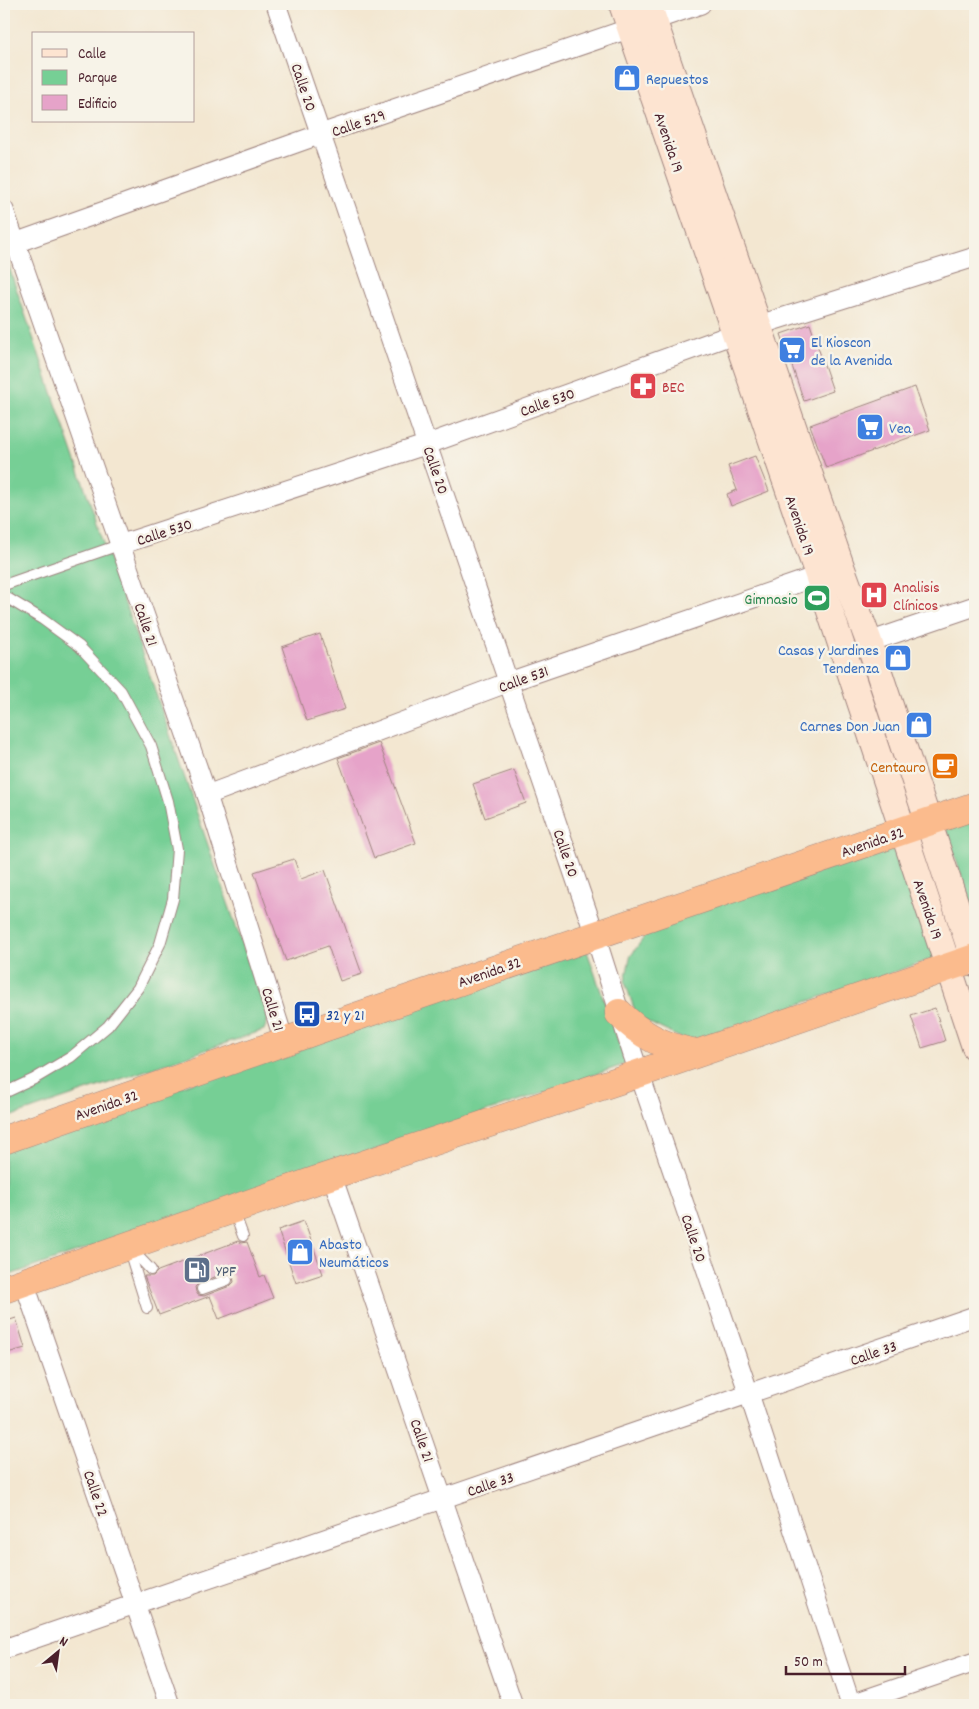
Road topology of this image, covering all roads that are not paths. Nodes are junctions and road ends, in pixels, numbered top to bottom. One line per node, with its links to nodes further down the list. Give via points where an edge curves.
1 (276, 4): 5 (street, Calle 20)
2 (622, 4): 4 (main road, Avenida 19)
3 (701, 4): 4 (street, Calle 529)
4 (644, 17): 5 (street, Calle 529); 9 (main road, Avenida 19)
5 (321, 134): 7 (street, Calle 529); 10 (street, Calle 20)
6 (4, 210): 7 (street, Calle 21)
7 (16, 243): 11 (street, Calle 21)
8 (975, 257): 9 (street, Calle 530)
9 (747, 329): 10 (street, Calle 530); 12 (main road, Avenida 19)
10 (428, 444): 11 (street, Calle 530); 17 (street, Calle 20)
11 (119, 545): 13 (lane); 18 (street, Calle 21)
12 (830, 572): 16 (main road, Avenida 19); 17 (street, Calle 531); 21 (main road, Avenida 19)
13 (4, 585)
14 (4, 596): 29 (lane, via 79,646 121,691 151,746 168,800 177,849 173,899 160,944 138,988 108,1026 71,1057)
15 (975, 606): 16 (street)
16 (869, 642): 20 (main road, Avenida 19)
17 (509, 682): 18 (street, Calle 531); 22 (street, Calle 20)
18 (207, 795): 25 (street, Calle 21)
19 (975, 806): 20 (highway, Avenida 32)
20 (928, 823): 21 (highway, Avenida 32); 23 (main road, Avenida 19)
21 (902, 831): 22 (highway, Avenida 32); 23 (main road, Avenida 19)
22 (595, 935): 24 (street, Calle 20); 25 (highway, Avenida 32)
23 (968, 962): 26 (main road, Avenida 19); 27 (highway)
24 (619, 1013): 27 (highway, via 652,1040); 28 (street, Calle 20)
25 (284, 1041): 30 (highway, Avenida 32)
26 (975, 1048)
27 (697, 1053): 28 (highway)
28 (639, 1074): 31 (highway); 41 (street, Calle 20)
29 (4, 1093)
30 (4, 1140)
31 (332, 1176): 32 (highway); 42 (street, Calle 21)
32 (233, 1209): 33 (lane); 34 (highway)
33 (243, 1236)
34 (128, 1246): 35 (lane); 37 (highway); 39 (lane)
35 (151, 1270)
36 (227, 1280): 38 (lane)
37 (14, 1285): 43 (street, Calle 22)
38 (202, 1289)
39 (148, 1308)
40 (975, 1316): 41 (street, Calle 33)
41 (749, 1394): 42 (street, Calle 33); 48 (street, Calle 20)
42 (442, 1499): 43 (street, Calle 33); 47 (street, Calle 21)
43 (135, 1604): 44 (street, Calle 33); 46 (street, Calle 22)
44 (4, 1649)
45 (975, 1662): 48 (street)
46 (170, 1705)
47 (513, 1705)
48 (850, 1705)

